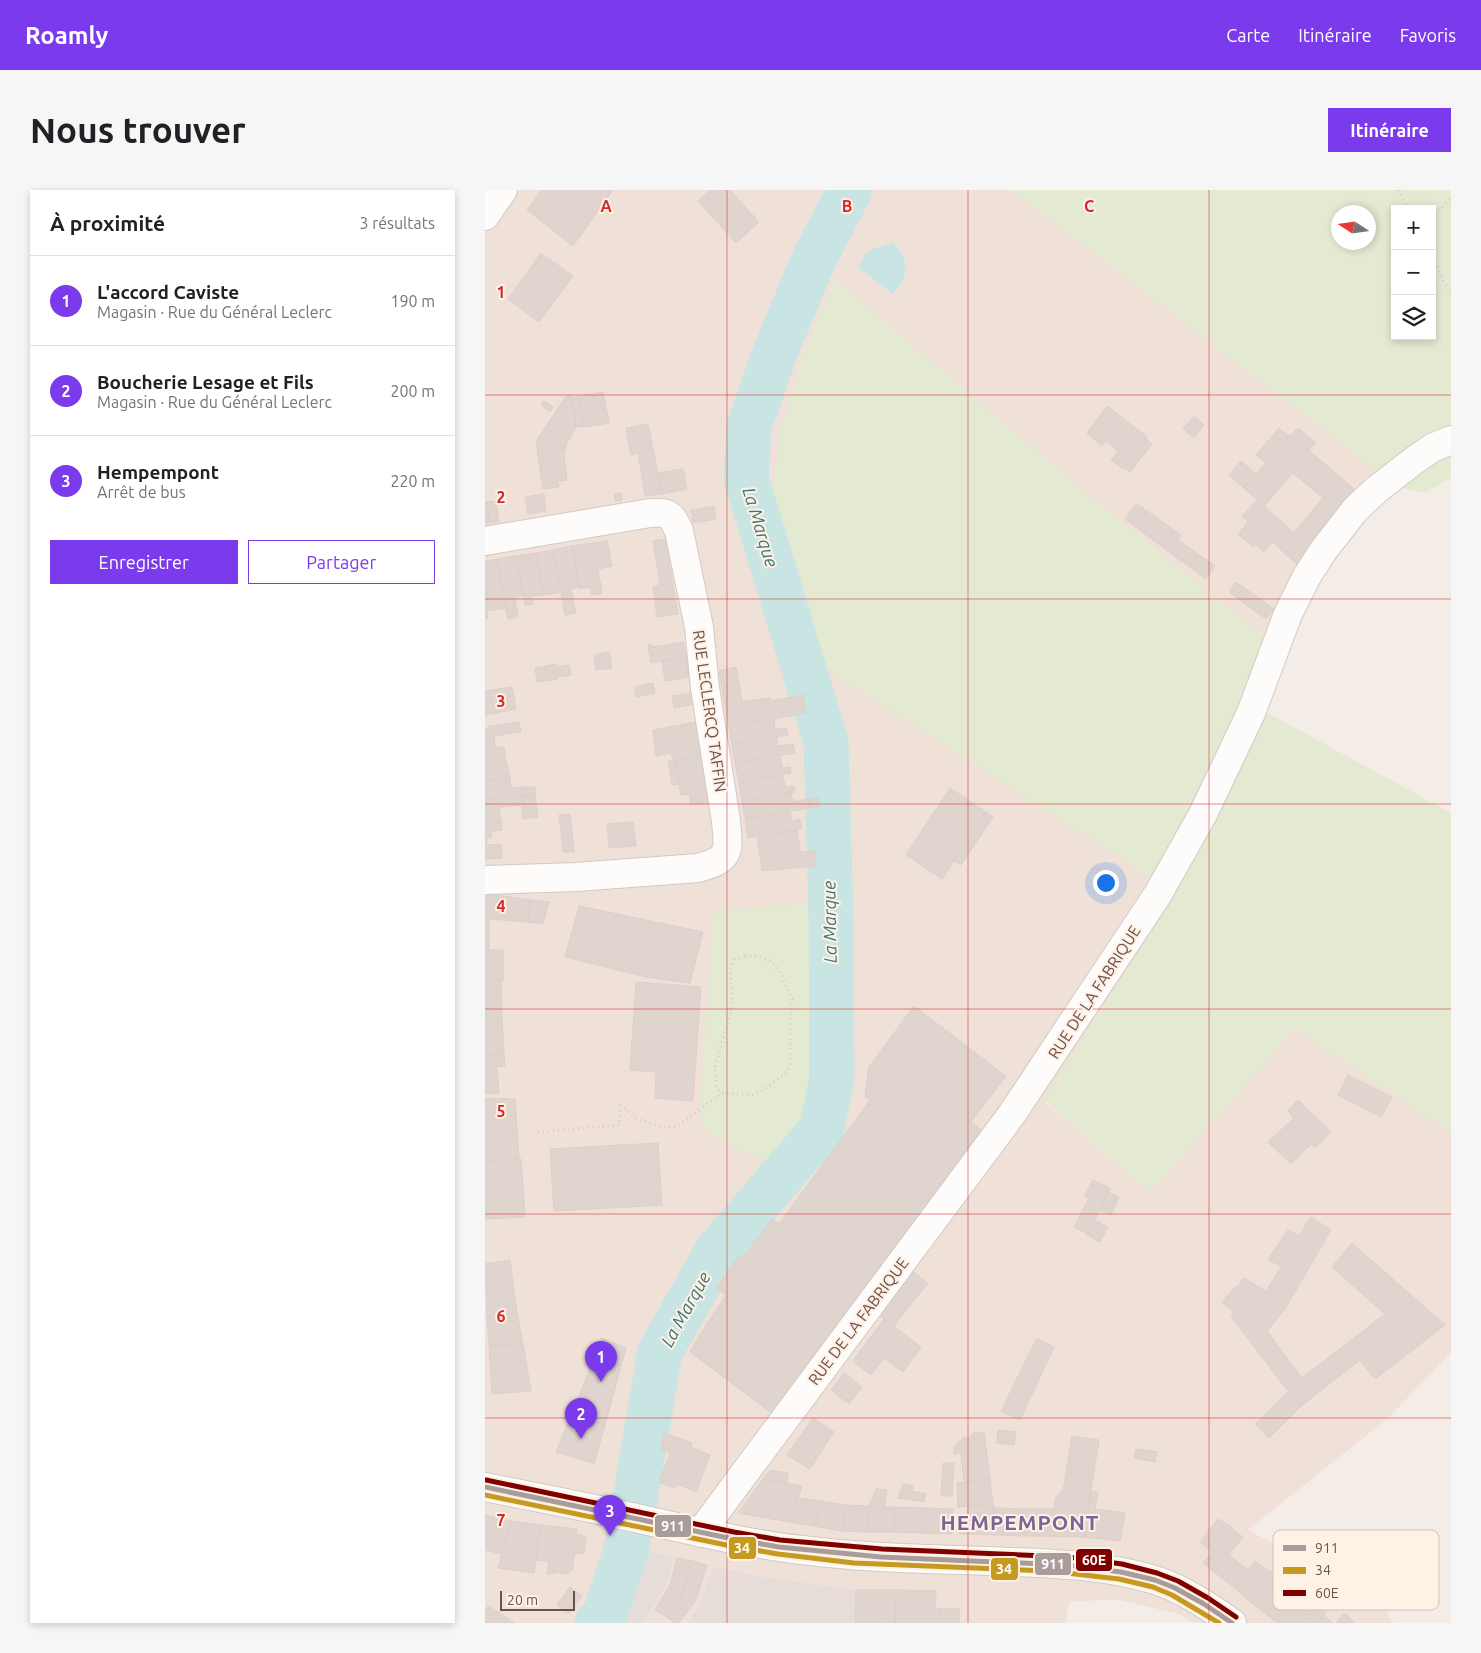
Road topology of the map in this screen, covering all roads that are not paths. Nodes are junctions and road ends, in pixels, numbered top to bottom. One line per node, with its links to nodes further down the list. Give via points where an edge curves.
1 (503, 190): 2 (street)
2 (485, 216)
3 (1451, 440): 7 (street, RUE DE LA FABRIQUE, via 1432,448 1376,490 1350,516 1323,551 1288,614 1251,713 1203,814 1158,894 1012,1114)
4 (485, 540): 5 (street, RUE LECLERCQ TAFFIN, via 650,513 663,512 675,520 699,627 728,842 726,854 717,863 699,868)
5 (485, 880)
6 (485, 1487): 7 (street)
7 (700, 1533): 8 (street, via 843,1554 1056,1564 1108,1570 1155,1580 1210,1607)
8 (1232, 1623)

